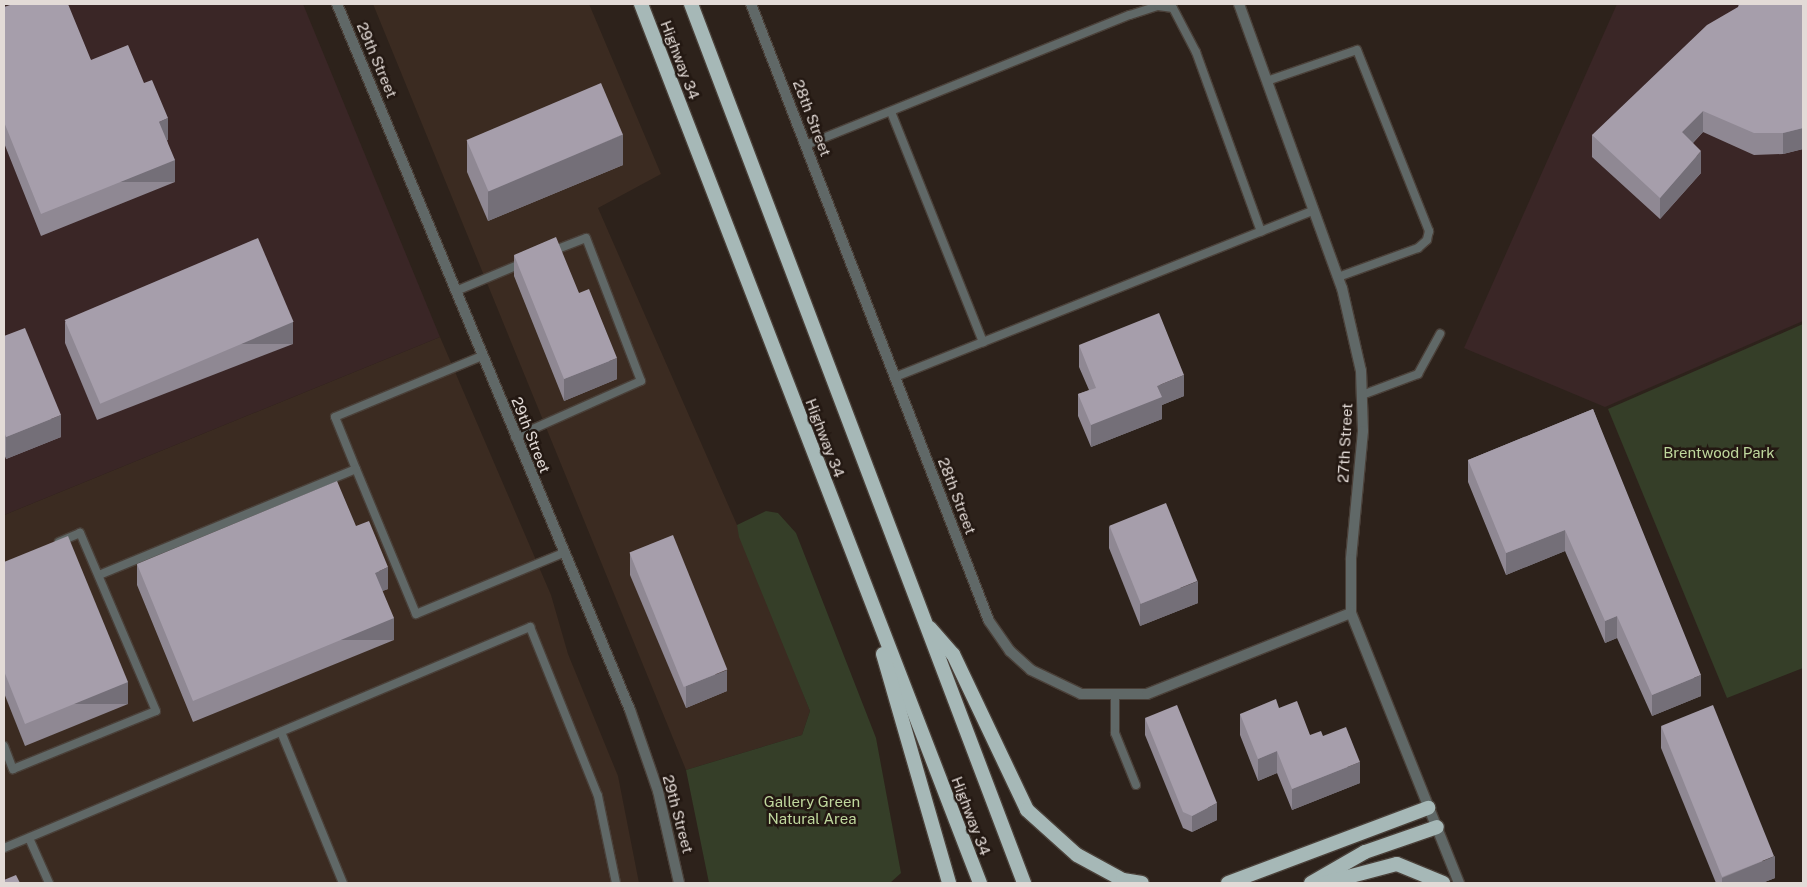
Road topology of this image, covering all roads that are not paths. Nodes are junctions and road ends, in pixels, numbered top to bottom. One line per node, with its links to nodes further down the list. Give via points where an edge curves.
1 (337, 4): 14 (street, 29th Street)
2 (641, 4): 25 (highway, Highway 34)
3 (691, 4): 27 (highway, Highway 34)
4 (751, 4): 8 (street, 28th Street)
5 (1239, 4): 6 (street, 27th Street)
6 (1267, 81): 9 (street, 27th Street); 13 (lane, via 1357,50 1429,231 1428,240 1418,248)
7 (890, 112): 8 (lane); 10 (lane, via 1130,14 1158,6 1173,8 1196,52); 16 (lane)
8 (806, 146): 18 (street, 28th Street)
9 (1314, 210): 10 (lane); 13 (street, 27th Street)
10 (1261, 232): 16 (lane)
11 (542, 255): 20 (lane, via 586,238 641,382)
12 (533, 259): 14 (lane)
13 (1338, 277): 19 (street, 27th Street, via 1354,330)
14 (456, 291): 17 (street, 29th Street)
15 (1440, 334): 19 (lane, via 1418,374)
16 (982, 342): 18 (lane)
17 (482, 356): 20 (street, 29th Street); 21 (lane, via 335,417)
18 (895, 377): 28 (street, 28th Street, via 989,621 1010,651 1031,670 1081,694)
19 (1362, 395): 26 (street, 27th Street)
20 (515, 437): 23 (street, 29th Street)
21 (356, 468): 23 (lane, via 416,614); 24 (lane)
22 (46, 547): 24 (lane, via 80,533)
23 (563, 553): 39 (street, 29th Street, via 646,756)
24 (99, 575): 30 (lane, via 156,711 13,769)
25 (871, 605): 40 (highway); 41 (highway, Highway 34)
26 (1351, 613): 28 (street, 28th Street, via 1147,694); 32 (street, 27th Street)
27 (924, 620): 42 (highway, Highway 34); 43 (highway, via 953,654 1027,810 1077,855 1123,880)
28 (1115, 694): 31 (lane, via 1115,733)
29 (280, 732): 34 (lane); 37 (lane); 38 (lane, via 530,627 598,796)
30 (4, 746)
31 (1136, 785)
32 (1428, 808): 33 (street, 27th Street); 44 (highway)
33 (1437, 827): 45 (highway, via 1365,852); 48 (street, 27th Street)
34 (29, 838): 35 (lane); 36 (lane)
35 (4, 848)
36 (49, 883)
37 (343, 883)
38 (616, 883)
39 (679, 883)
40 (950, 883)
41 (980, 883)
42 (1024, 883)
43 (1142, 883)
44 (1228, 883)
45 (1311, 883)
46 (1325, 883): 47 (highway, via 1386,864 1408,866)
47 (1442, 883)
48 (1459, 883)

